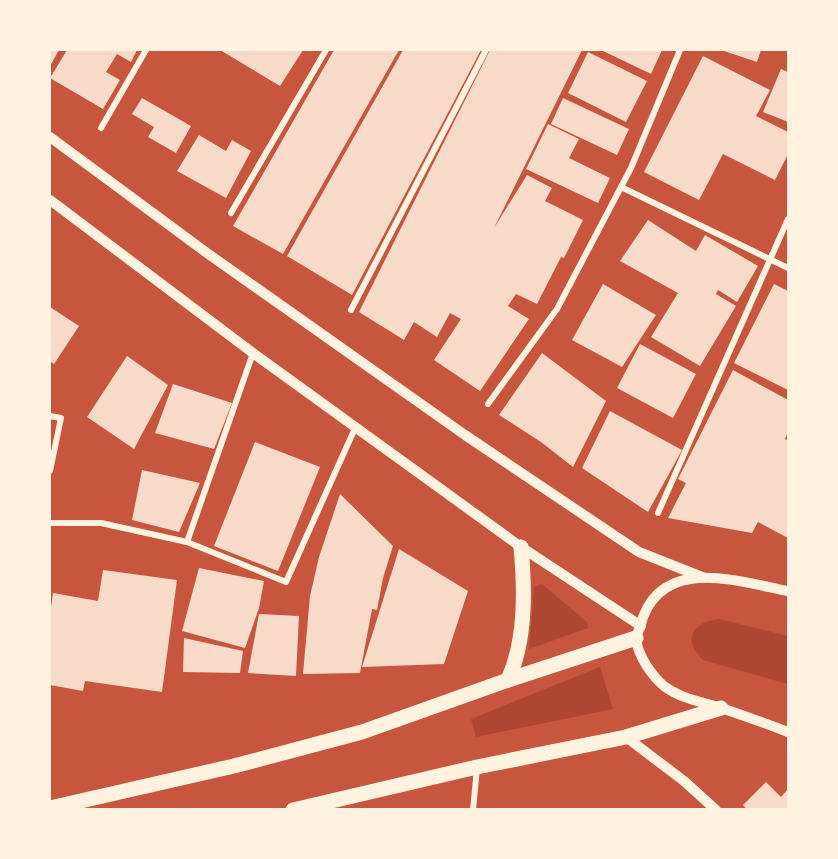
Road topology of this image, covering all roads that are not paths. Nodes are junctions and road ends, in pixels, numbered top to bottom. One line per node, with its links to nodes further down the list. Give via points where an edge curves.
1 (146, 50): 5 (street)
2 (326, 50): 9 (street)
3 (486, 50): 13 (street)
4 (680, 50): 7 (street)
5 (101, 128)
6 (50, 137): 23 (street, via 484,448 639,552)
7 (621, 187): 11 (street); 15 (street, via 557,309)
8 (50, 200): 14 (street)
9 (231, 213)
10 (789, 219): 11 (street)
11 (771, 259): 12 (street); 19 (street)
12 (789, 268)
13 (351, 310)
14 (253, 352): 17 (street); 21 (street)
15 (488, 404)
16 (50, 416): 18 (street, via 61,418)
17 (356, 426): 21 (street, via 286,582); 22 (street)
18 (50, 471)
19 (658, 513)
20 (50, 523): 21 (street, via 101,523)
21 (187, 542)
22 (521, 547): 25 (street); 26 (main road, via 522,611)
23 (702, 577): 24 (street); 25 (street, via 684,579 661,590 646,609)
24 (789, 591)
25 (638, 632): 26 (main road); 27 (street, via 641,654 663,684 675,694)
26 (508, 680): 31 (main road, via 362,732)
27 (721, 708): 28 (street); 29 (main road)
28 (789, 732)
29 (626, 737): 30 (main road); 34 (street)
30 (477, 767): 32 (main road); 33 (street)
31 (50, 808)
32 (293, 810)
33 (473, 810)
34 (716, 810)

